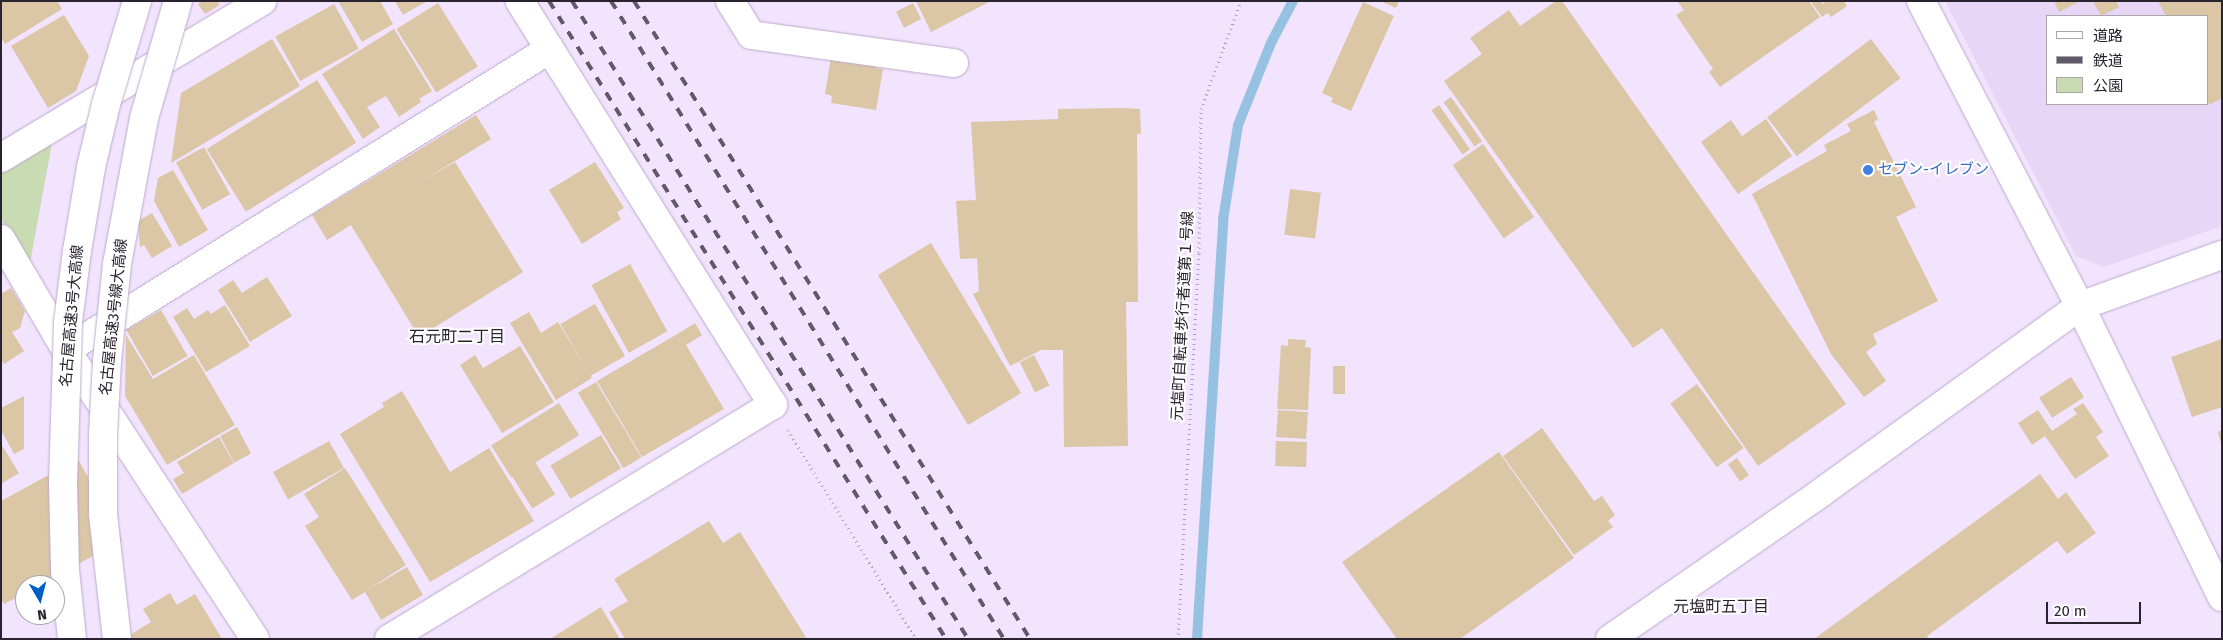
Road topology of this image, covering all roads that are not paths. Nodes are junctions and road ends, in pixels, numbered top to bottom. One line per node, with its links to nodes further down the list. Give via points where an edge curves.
1 (137, 1): 15 (main road, 名古屋高速3号大高線, bridge, via 91,167 68,322 63,483 65,570)
2 (178, 1): 16 (main road, 名古屋高速3号線大高線, bridge, via 144,118 117,264 107,361 103,514)
3 (262, 1): 9 (main road)
4 (520, 1): 7 (main road)
5 (730, 1): 8 (main road, via 751,35)
6 (1921, 1): 12 (main road)
7 (550, 49): 13 (main road); 18 (main road, via 773,405)
8 (954, 63)
9 (1, 158)
10 (1, 238): 13 (main road)
11 (2222, 255): 12 (main road)
12 (2080, 306): 14 (main road); 19 (main road)
13 (66, 350): 17 (main road)
14 (2222, 597)
15 (72, 639)
16 (117, 639)
17 (255, 639)
18 (389, 639)
19 (1610, 639)

